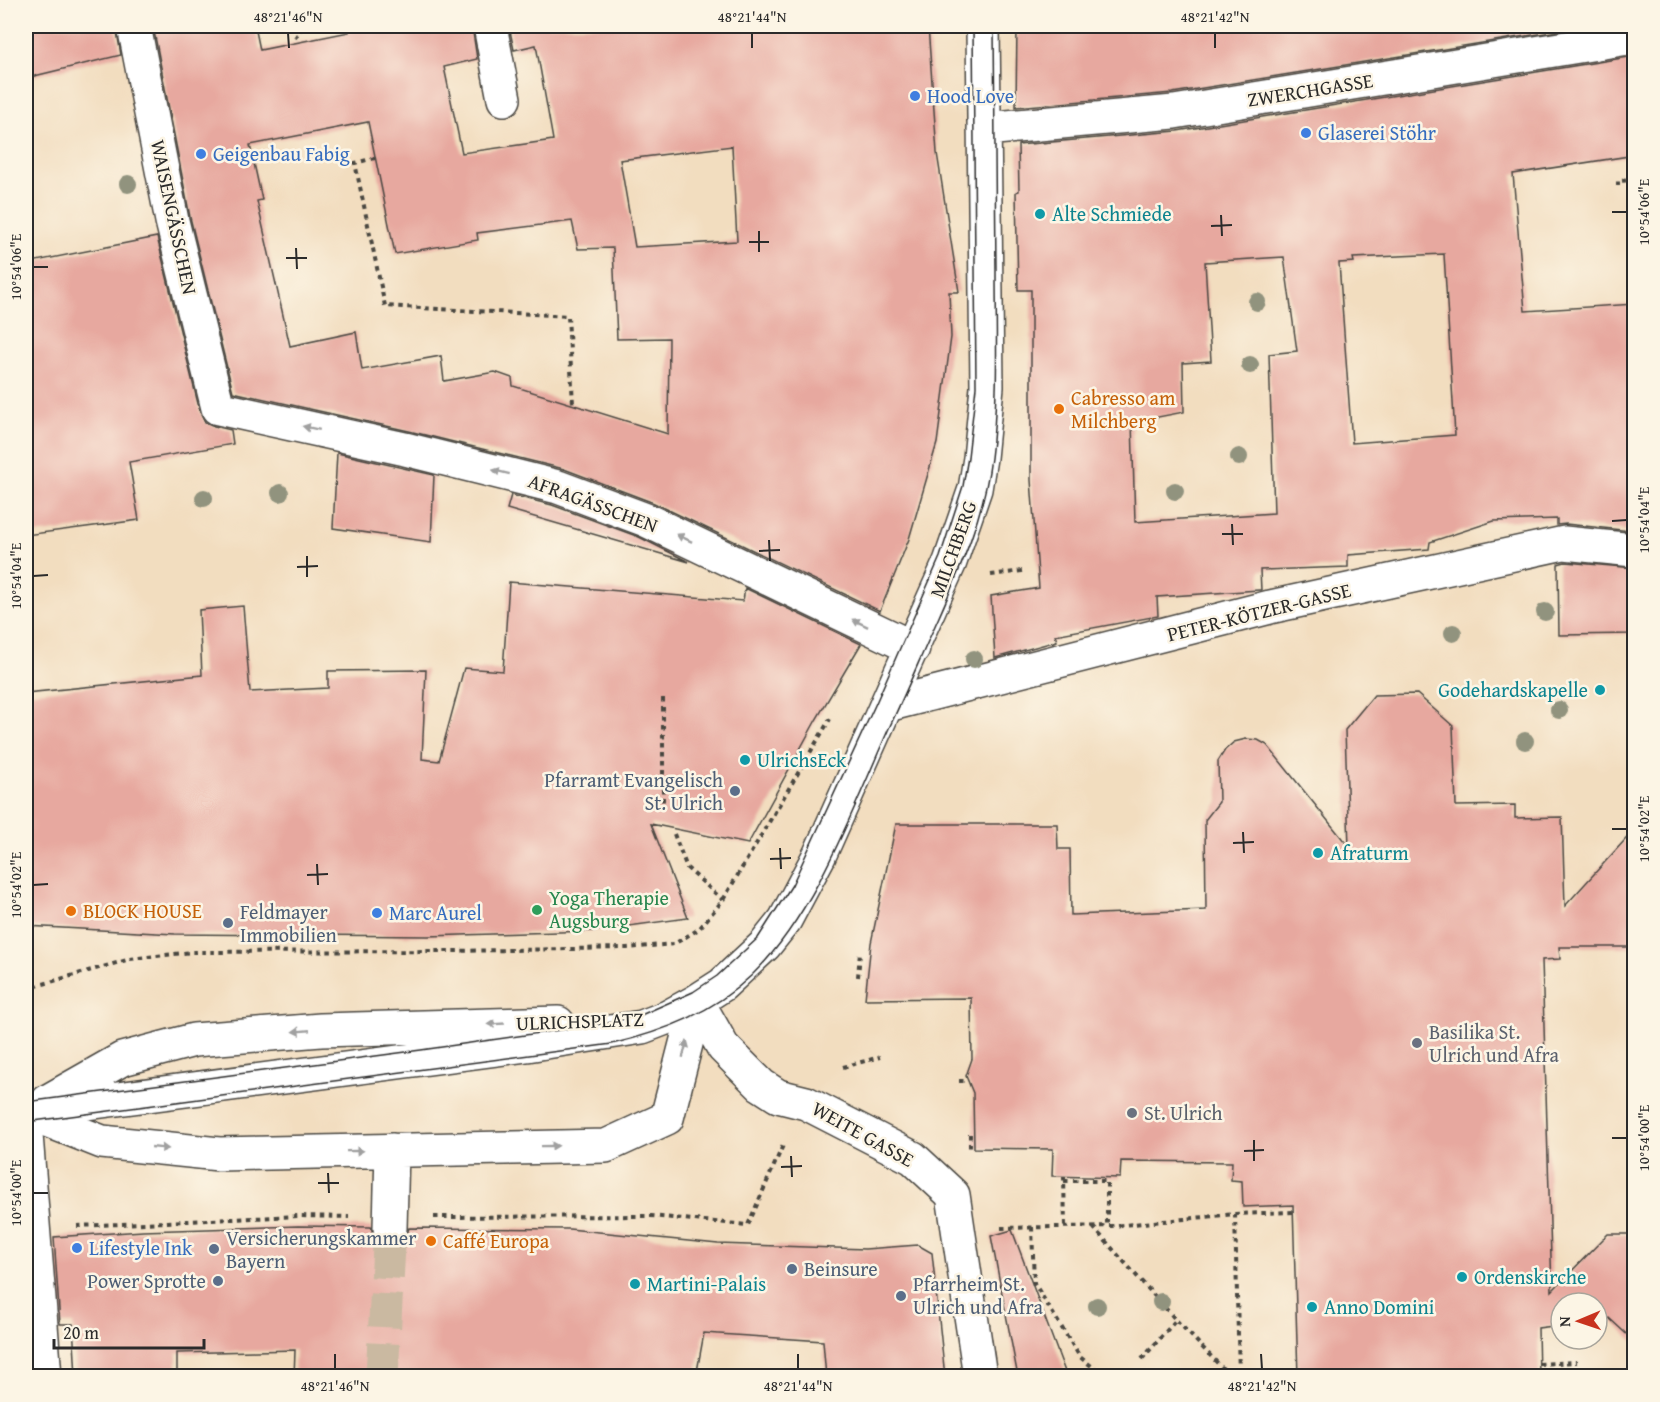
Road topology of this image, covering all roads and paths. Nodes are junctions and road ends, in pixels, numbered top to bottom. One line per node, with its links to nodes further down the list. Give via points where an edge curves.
1 (134, 26): 13 (street, WAISENGÄSSCHEN, via 172,220)
2 (303, 26): 6 (path)
3 (490, 26): 7 (street)
4 (983, 26): 8 (street, MILCHBERG)
5 (1635, 37): 8 (street, ZWERCHGASSE, via 1174,112)
6 (295, 38)
7 (504, 99)
8 (984, 129): 15 (street, MILCHBERG, via 987,387 980,458 975,489 951,562)
9 (375, 158): 12 (path, via 355,163 385,306 568,316)
10 (1635, 180): 11 (path, via 1618,181)
11 (1618, 186)
12 (573, 404)
13 (218, 408): 15 (street, AFRAGÄSSCHEN, one-way to 13, via 646,520 558,486)
14 (1635, 550): 17 (street, PETER-KÖTZER-GASSE, via 1564,543 1270,607)
15 (913, 648): 17 (street, MILCHBERG)
16 (663, 699): 19 (path)
17 (887, 705): 25 (street, MILCHBERG, via 819,856 784,920 744,966)
18 (834, 712): 21 (path)
19 (663, 808)
20 (674, 834): 21 (path, via 687,868)
21 (723, 900): 24 (path, via 699,929 674,944 464,951 192,952 130,959)
22 (860, 952): 23 (path)
23 (858, 977)
24 (26, 989)
25 (697, 1001): 30 (street, WEITE GASSE, via 723,1047 740,1065 778,1096); 31 (street, via 642,1027 610,1033); 31 (street, ULRICHSPLATZ, one-way to 31, via 642,1022 321,1030 194,1040 122,1059); 35 (street, one-way to 25, via 606,1146 667,1118)
26 (880, 1056): 27 (path)
27 (843, 1067)
28 (959, 1081): 29 (path)
29 (965, 1081)
30 (806, 1103): 38 (path, via 748,1224 651,1216); 50 (street, WEITE GASSE, via 913,1158 953,1195)
31 (26, 1111): 35 (street, one-way to 35, via 102,1142 219,1154)
32 (970, 1134): 34 (path)
33 (26, 1135): 43 (street)
34 (970, 1146)
35 (392, 1150): 38 (street)
36 (1293, 1212): 37 (path)
37 (1235, 1214): 40 (path); 53 (path)
38 (390, 1223): 43 (path, via 298,1216)
39 (1093, 1226): 40 (path); 42 (path); 45 (path)
40 (1107, 1226): 42 (path, via 1107,1181 1064,1178)
41 (1032, 1227): 42 (path); 44 (path); 51 (path, via 1034,1283 1080,1357)
42 (1065, 1227)
43 (33, 1228): 49 (street)
44 (994, 1228)
45 (1176, 1320): 46 (path); 52 (path)
46 (1142, 1359)
47 (1577, 1362): 48 (path)
48 (1539, 1364)
49 (45, 1377)
50 (980, 1377)
51 (1104, 1377)
52 (1230, 1377)
53 (1239, 1377)

